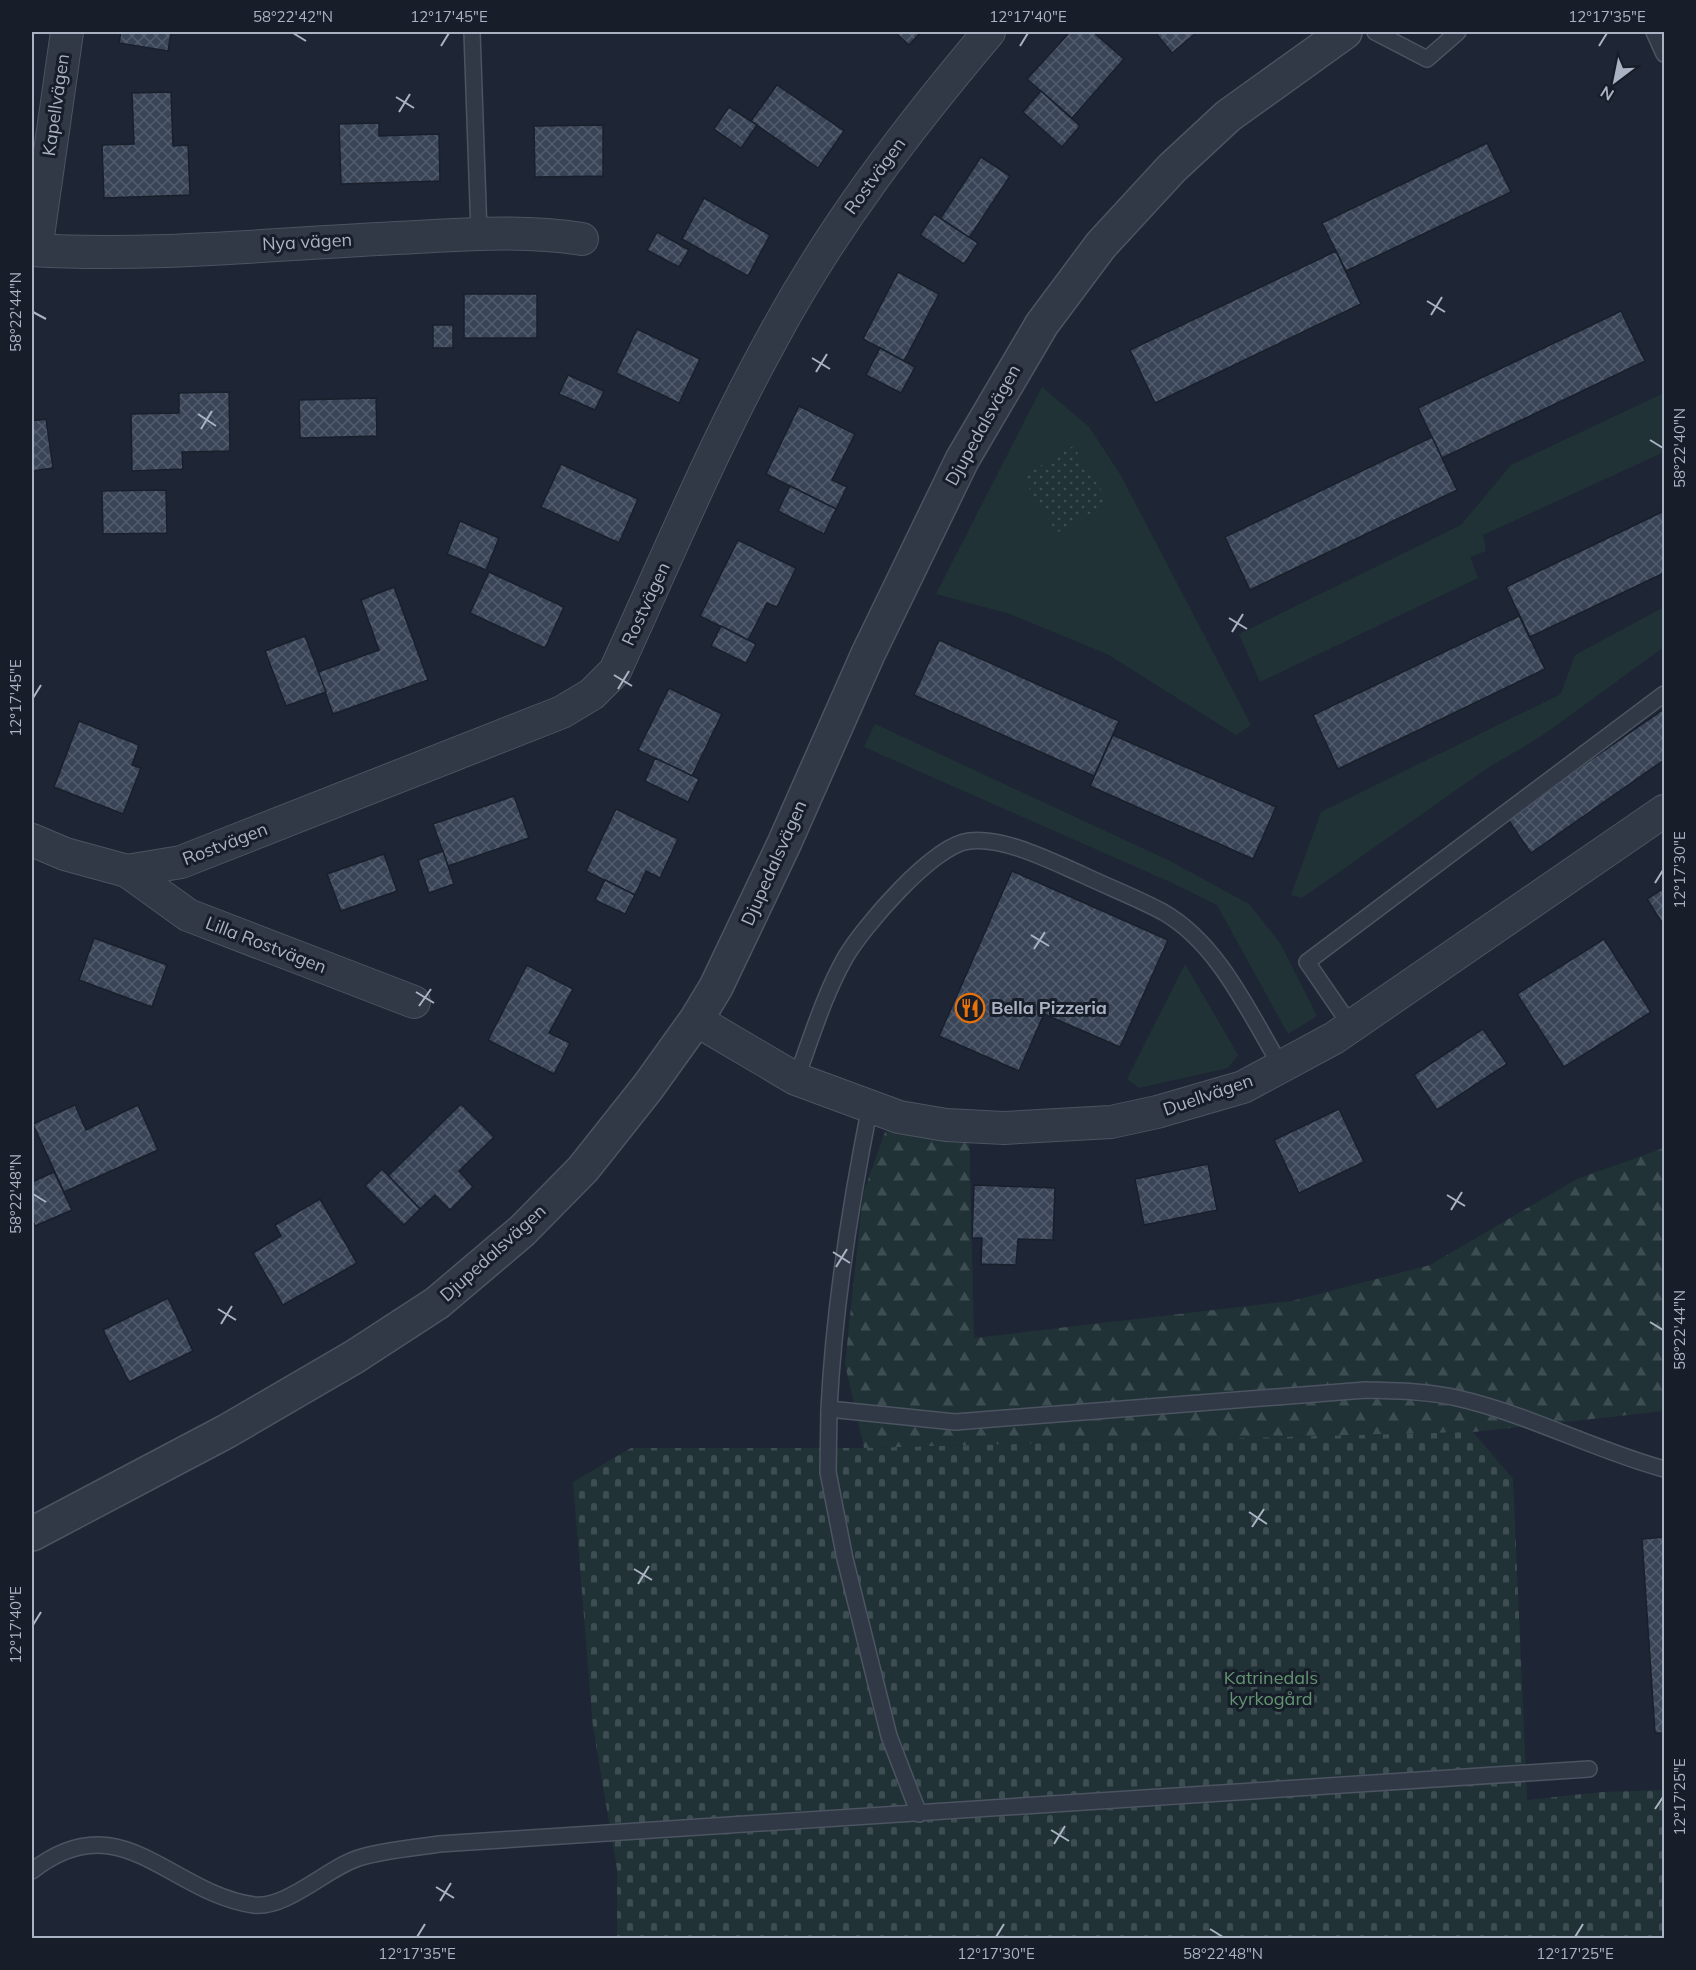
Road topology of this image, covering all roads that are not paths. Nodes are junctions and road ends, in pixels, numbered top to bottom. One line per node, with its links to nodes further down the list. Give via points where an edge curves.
1 (67, 32): 11 (street, Kapellvägen)
2 (472, 32): 9 (lane)
3 (989, 32): 15 (street, Rostvägen, via 884,161 803,286 735,412 615,671 592,694 562,712 181,862)
4 (1345, 32): 17 (street, Djupedalsvägen, via 1228,116 1172,168 1101,245 1042,324 962,460 868,654 744,931)
5 (1375, 32): 6 (lane, via 1427,59)
6 (1458, 32)
7 (1654, 32): 8 (lane)
8 (1665, 54)
9 (479, 234): 10 (street, Nya vägen, via 545,233); 11 (street, Nya vägen, via 143,250)
10 (582, 239)
11 (34, 250)
12 (1665, 694): 18 (lane, via 1307,962)
13 (1665, 811): 18 (street, Duellvägen)
14 (32, 840): 15 (street, Rostvägen)
15 (127, 872): 16 (street, Lilla Rostvägen, via 188,915)
16 (414, 1002)
17 (696, 1020): 20 (street, Duellvägen); 24 (street, Djupedalsvägen, via 583,1169 522,1231 437,1303 227,1431)
18 (1351, 1026): 19 (street, Duellvägen)
19 (1281, 1066): 20 (lane, via 1219,964 1198,940 1165,913 1017,847 968,841 929,861 885,905 846,956); 21 (street, Duellvägen, via 1243,1087 1111,1122 1004,1128 946,1125 899,1117)
20 (795, 1079): 21 (street, Duellvägen)
21 (870, 1106): 22 (lane, via 854,1184)
22 (829, 1408): 23 (lane, via 955,1422 1354,1391 1415,1391 1458,1398); 26 (lane, via 828,1472 845,1559 889,1736)
23 (1665, 1469)
24 (32, 1534)
25 (1589, 1770): 26 (lane)
26 (919, 1814): 27 (lane, via 439,1844 360,1857 287,1898 257,1905 217,1896 138,1853 111,1845 74,1846)
27 (32, 1871)

